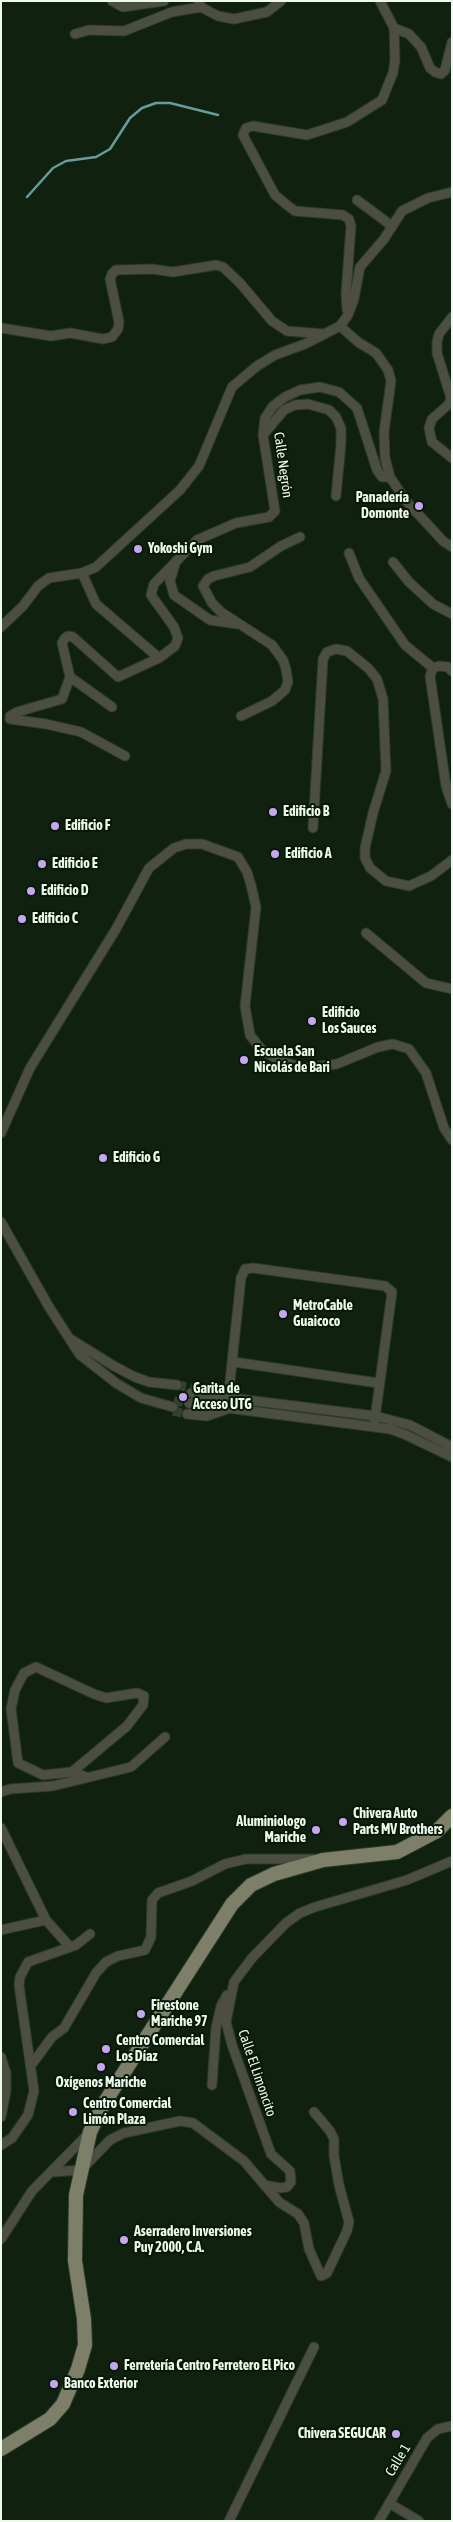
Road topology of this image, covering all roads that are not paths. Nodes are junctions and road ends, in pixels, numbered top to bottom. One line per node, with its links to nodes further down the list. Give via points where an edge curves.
1 (112, 1): 2 (street, via 123,7)
2 (164, 1)
3 (281, 1): 5 (street, via 267,12 234,19 218,16)
4 (380, 1): 6 (street)
5 (200, 4): 7 (street, via 124,31 89,30)
6 (394, 28): 8 (street, via 409,34 421,47 430,68 441,74); 12 (street, via 393,73 382,100 368,111 307,136 253,126 246,128 243,134 275,195 295,211 343,215 349,219)
7 (75, 34)
8 (452, 42)
9 (452, 192): 11 (street, via 409,207 402,211)
10 (357, 200): 11 (street)
11 (392, 226): 12 (street, via 360,267)
12 (348, 314): 14 (street)
13 (452, 317): 18 (street, via 436,342 449,404 432,418 429,428 432,442)
14 (340, 326): 16 (street); 19 (street, via 376,354 388,370 391,381 384,432)
15 (1, 328): 16 (street, via 51,336 70,333 103,339 112,337 119,322 110,279 116,270 173,272 216,265 223,267 272,322 299,334)
16 (327, 334): 26 (street, via 275,355 232,387 199,466 180,490 96,567)
17 (263, 435): 19 (street, Calle Negrón, via 265,418 285,397 300,390 320,387 339,392 357,408 377,470 382,476); 20 (street, via 284,410 295,405 308,404 329,410 341,428); 24 (street, Calle Negrón, via 275,511 269,517 236,523 197,540)
18 (452, 458)
19 (390, 477): 22 (street, via 406,501)
20 (336, 496)
21 (300, 537): 28 (street, via 250,567 208,579 203,586 209,598)
22 (452, 547)
23 (349, 553): 31 (street, via 359,578 405,645)
24 (176, 559): 28 (street, via 170,581 174,595 210,620); 30 (street, Calle Negrón, via 152,589 151,595 178,638 175,646)
25 (393, 562): 27 (street, via 433,604)
26 (82, 573): 29 (street, via 55,577 38,586); 30 (street, via 96,604)
27 (452, 614)
28 (236, 624): 35 (street, via 249,629 272,646 283,660 288,682 285,690 272,700)
29 (1, 627)
30 (159, 658): 33 (street, Calle Negrón, via 121,677 116,676 68,636 62,643)
31 (433, 668): 32 (street, via 448,667); 37 (street, via 431,693 446,786)
32 (452, 671)
33 (70, 677): 34 (street); 36 (street, via 62,699 13,714 10,720 81,732)
34 (112, 708)
35 (241, 716)
36 (126, 756)
37 (452, 804)
38 (312, 828): 39 (street, via 323,659 326,652 336,649 347,651 368,668 377,679 383,700 386,771 365,848 370,868 386,881 409,886 431,876)
39 (452, 860)
40 (366, 933): 41 (street, via 426,983)
41 (452, 989)
42 (1, 1132): 43 (street, via 30,1068 116,930 149,868 174,848 202,844 238,856 251,885 256,907 245,1006 250,1035 257,1044 281,1061 303,1068 337,1064 393,1044 409,1049 426,1073 444,1128)
43 (452, 1140)
44 (1, 1222): 45 (street)
45 (70, 1338): 48 (street, via 119,1369 153,1385); 51 (street, via 80,1355 116,1383 143,1399)
46 (234, 1362): 47 (street); 47 (street, via 241,1278 245,1269 385,1286 392,1292 392,1303); 50 (street)
47 (378, 1383): 54 (street)
48 (176, 1388)
49 (191, 1391): 50 (street)
50 (229, 1400): 53 (street); 54 (street)
51 (173, 1406)
52 (188, 1409): 53 (street, via 207,1416)
53 (223, 1409): 55 (street)
54 (375, 1416): 55 (street); 56 (street, via 410,1425)
55 (374, 1426): 57 (street, via 404,1434)
56 (452, 1447)
57 (452, 1458)
58 (165, 1736): 60 (street, via 131,1767)
59 (72, 1772): 59 (street, via 42,1775 18,1763 13,1699 24,1673 36,1667 106,1698 137,1693 144,1696 143,1704 127,1726); 60 (street)
60 (86, 1777): 61 (street, via 53,1786)
61 (1, 1792)
62 (452, 1816): 64 (main road, via 437,1831 397,1852)
63 (1, 1828): 66 (street)
64 (323, 1860): 72 (street, via 246,1859 225,1864 192,1881 158,1892 152,1900 151,1937 144,1950 106,1962 64,2028 52,2037); 76 (main road, via 274,1874 251,1886 232,1904 103,2105)
65 (452, 1861): 70 (street, Calle El Limoncito, via 407,1880 300,1913 252,1958)
66 (46, 1920): 67 (street); 69 (street)
67 (1, 1930)
68 (90, 1934): 69 (street)
69 (70, 1948): 72 (street, via 28,1962 20,1976)
70 (234, 1982): 73 (street, via 221,2006 216,2028); 80 (street, Calle El Limoncito, via 226,2022 232,2045 271,2154 290,2172 291,2182 287,2187)
71 (1, 2057): 75 (street, via 6,2073 6,2091)
72 (32, 2064): 77 (street, via 34,2091 28,2115 12,2138)
73 (212, 2085)
74 (314, 2112): 80 (street, via 334,2139 339,2185 349,2222 327,2273 321,2276 298,2214 279,2202)
75 (1, 2117)
76 (90, 2132): 78 (main road); 79 (street)
77 (1, 2145)
78 (81, 2170): 79 (street); 80 (street, via 110,2140 124,2133 180,2121 192,2123 244,2161); 84 (main road, via 76,2195 75,2260 84,2319 84,2345 78,2369 63,2404 50,2419)
79 (52, 2172): 81 (street, via 32,2192)
80 (264, 2185)
81 (1, 2239)
82 (314, 2347): 86 (street)
83 (452, 2426): 85 (street, Calle 1, via 438,2429 428,2438)
84 (1, 2449)
85 (389, 2503): 87 (street, Calle 1); 88 (street)
86 (229, 2521)
87 (379, 2521)
88 (418, 2521)

